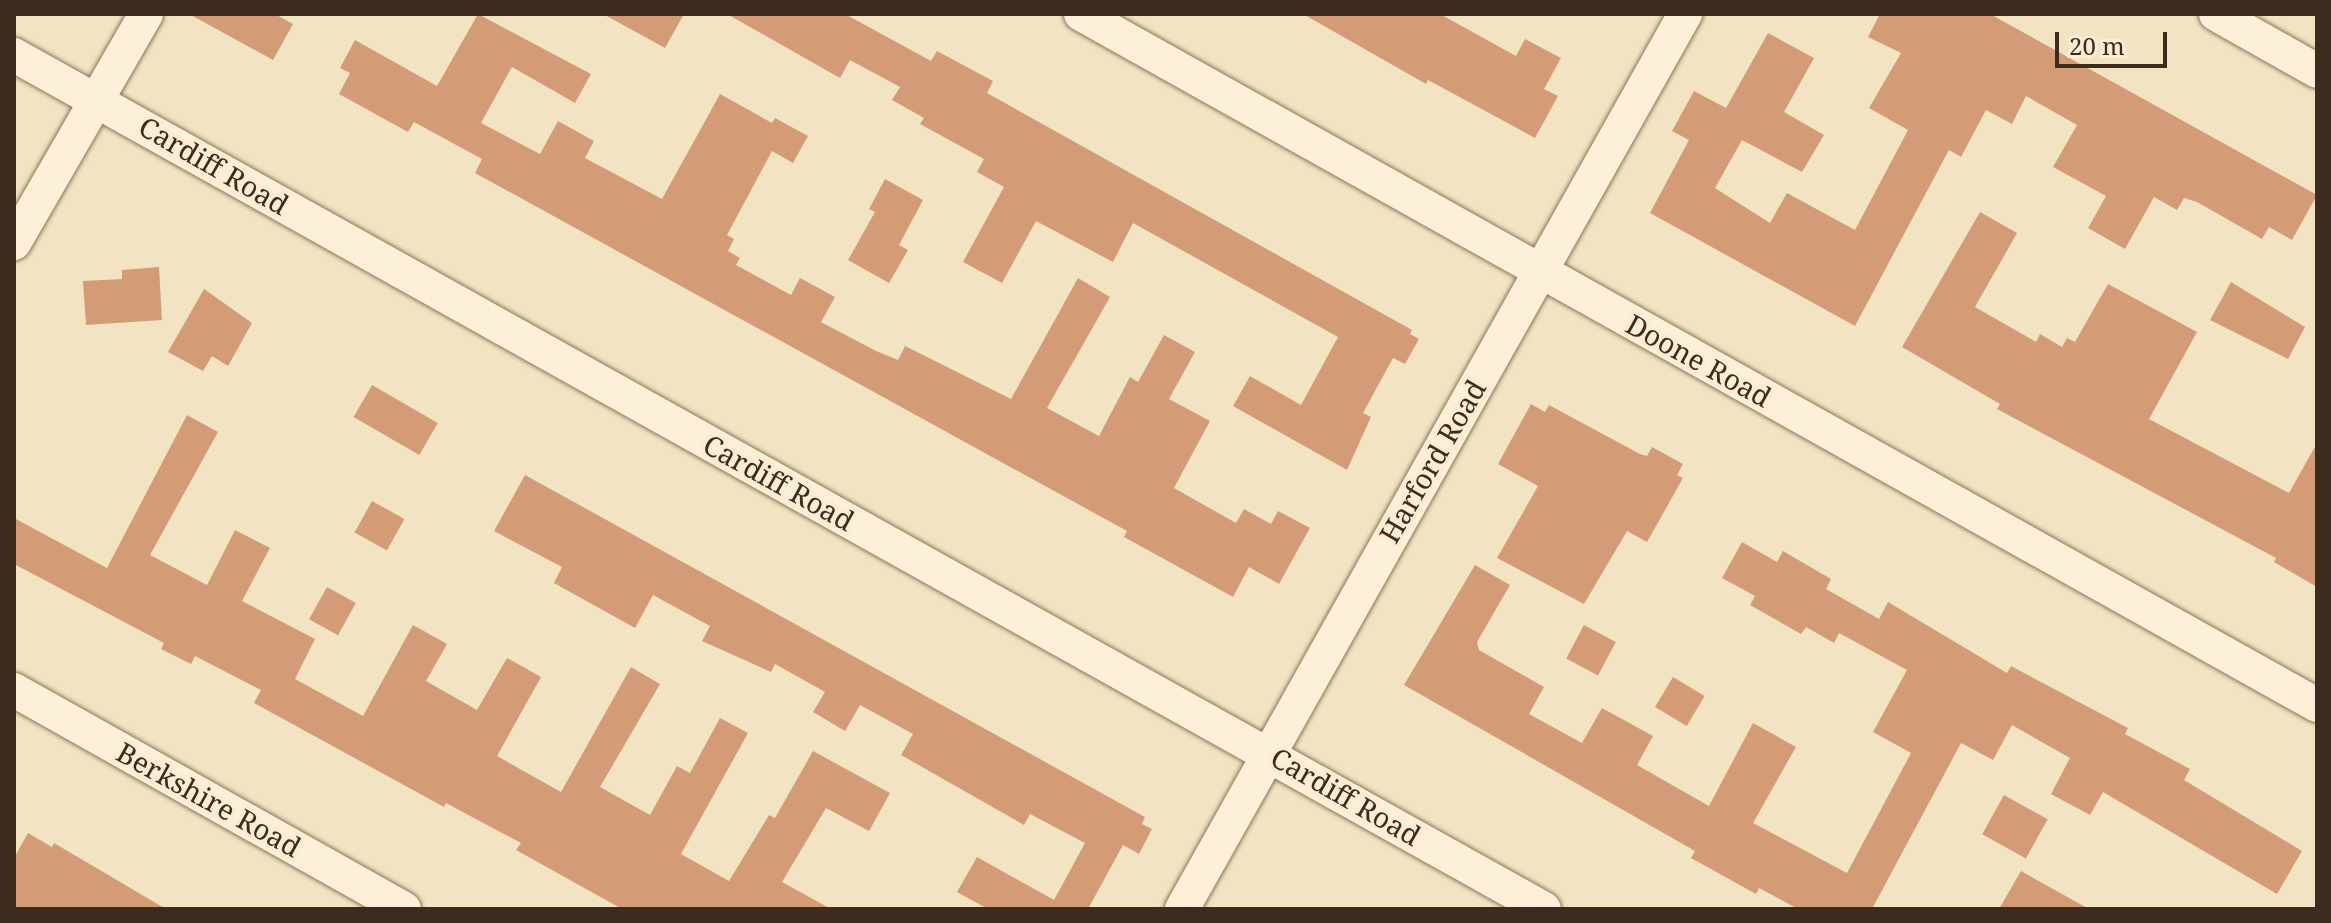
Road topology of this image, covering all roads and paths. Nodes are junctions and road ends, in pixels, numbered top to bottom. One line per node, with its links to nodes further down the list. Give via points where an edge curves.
1 (146, 14): 7 (street)
2 (1081, 14): 9 (street, Doone Road)
3 (1685, 14): 9 (street, Harford Road)
4 (2216, 14): 6 (street)
5 (14, 55): 7 (street, Cardiff Road)
6 (2317, 71)
7 (99, 99): 8 (street); 12 (street, Cardiff Road)
8 (14, 243)
9 (1541, 271): 11 (street, Doone Road); 12 (street, Harford Road)
10 (14, 690): 13 (street, Berkshire Road)
11 (2317, 705)
12 (1268, 752): 14 (street, Harford Road); 15 (street, Cardiff Road)
13 (404, 909)
14 (1182, 909)
15 (1544, 909)

